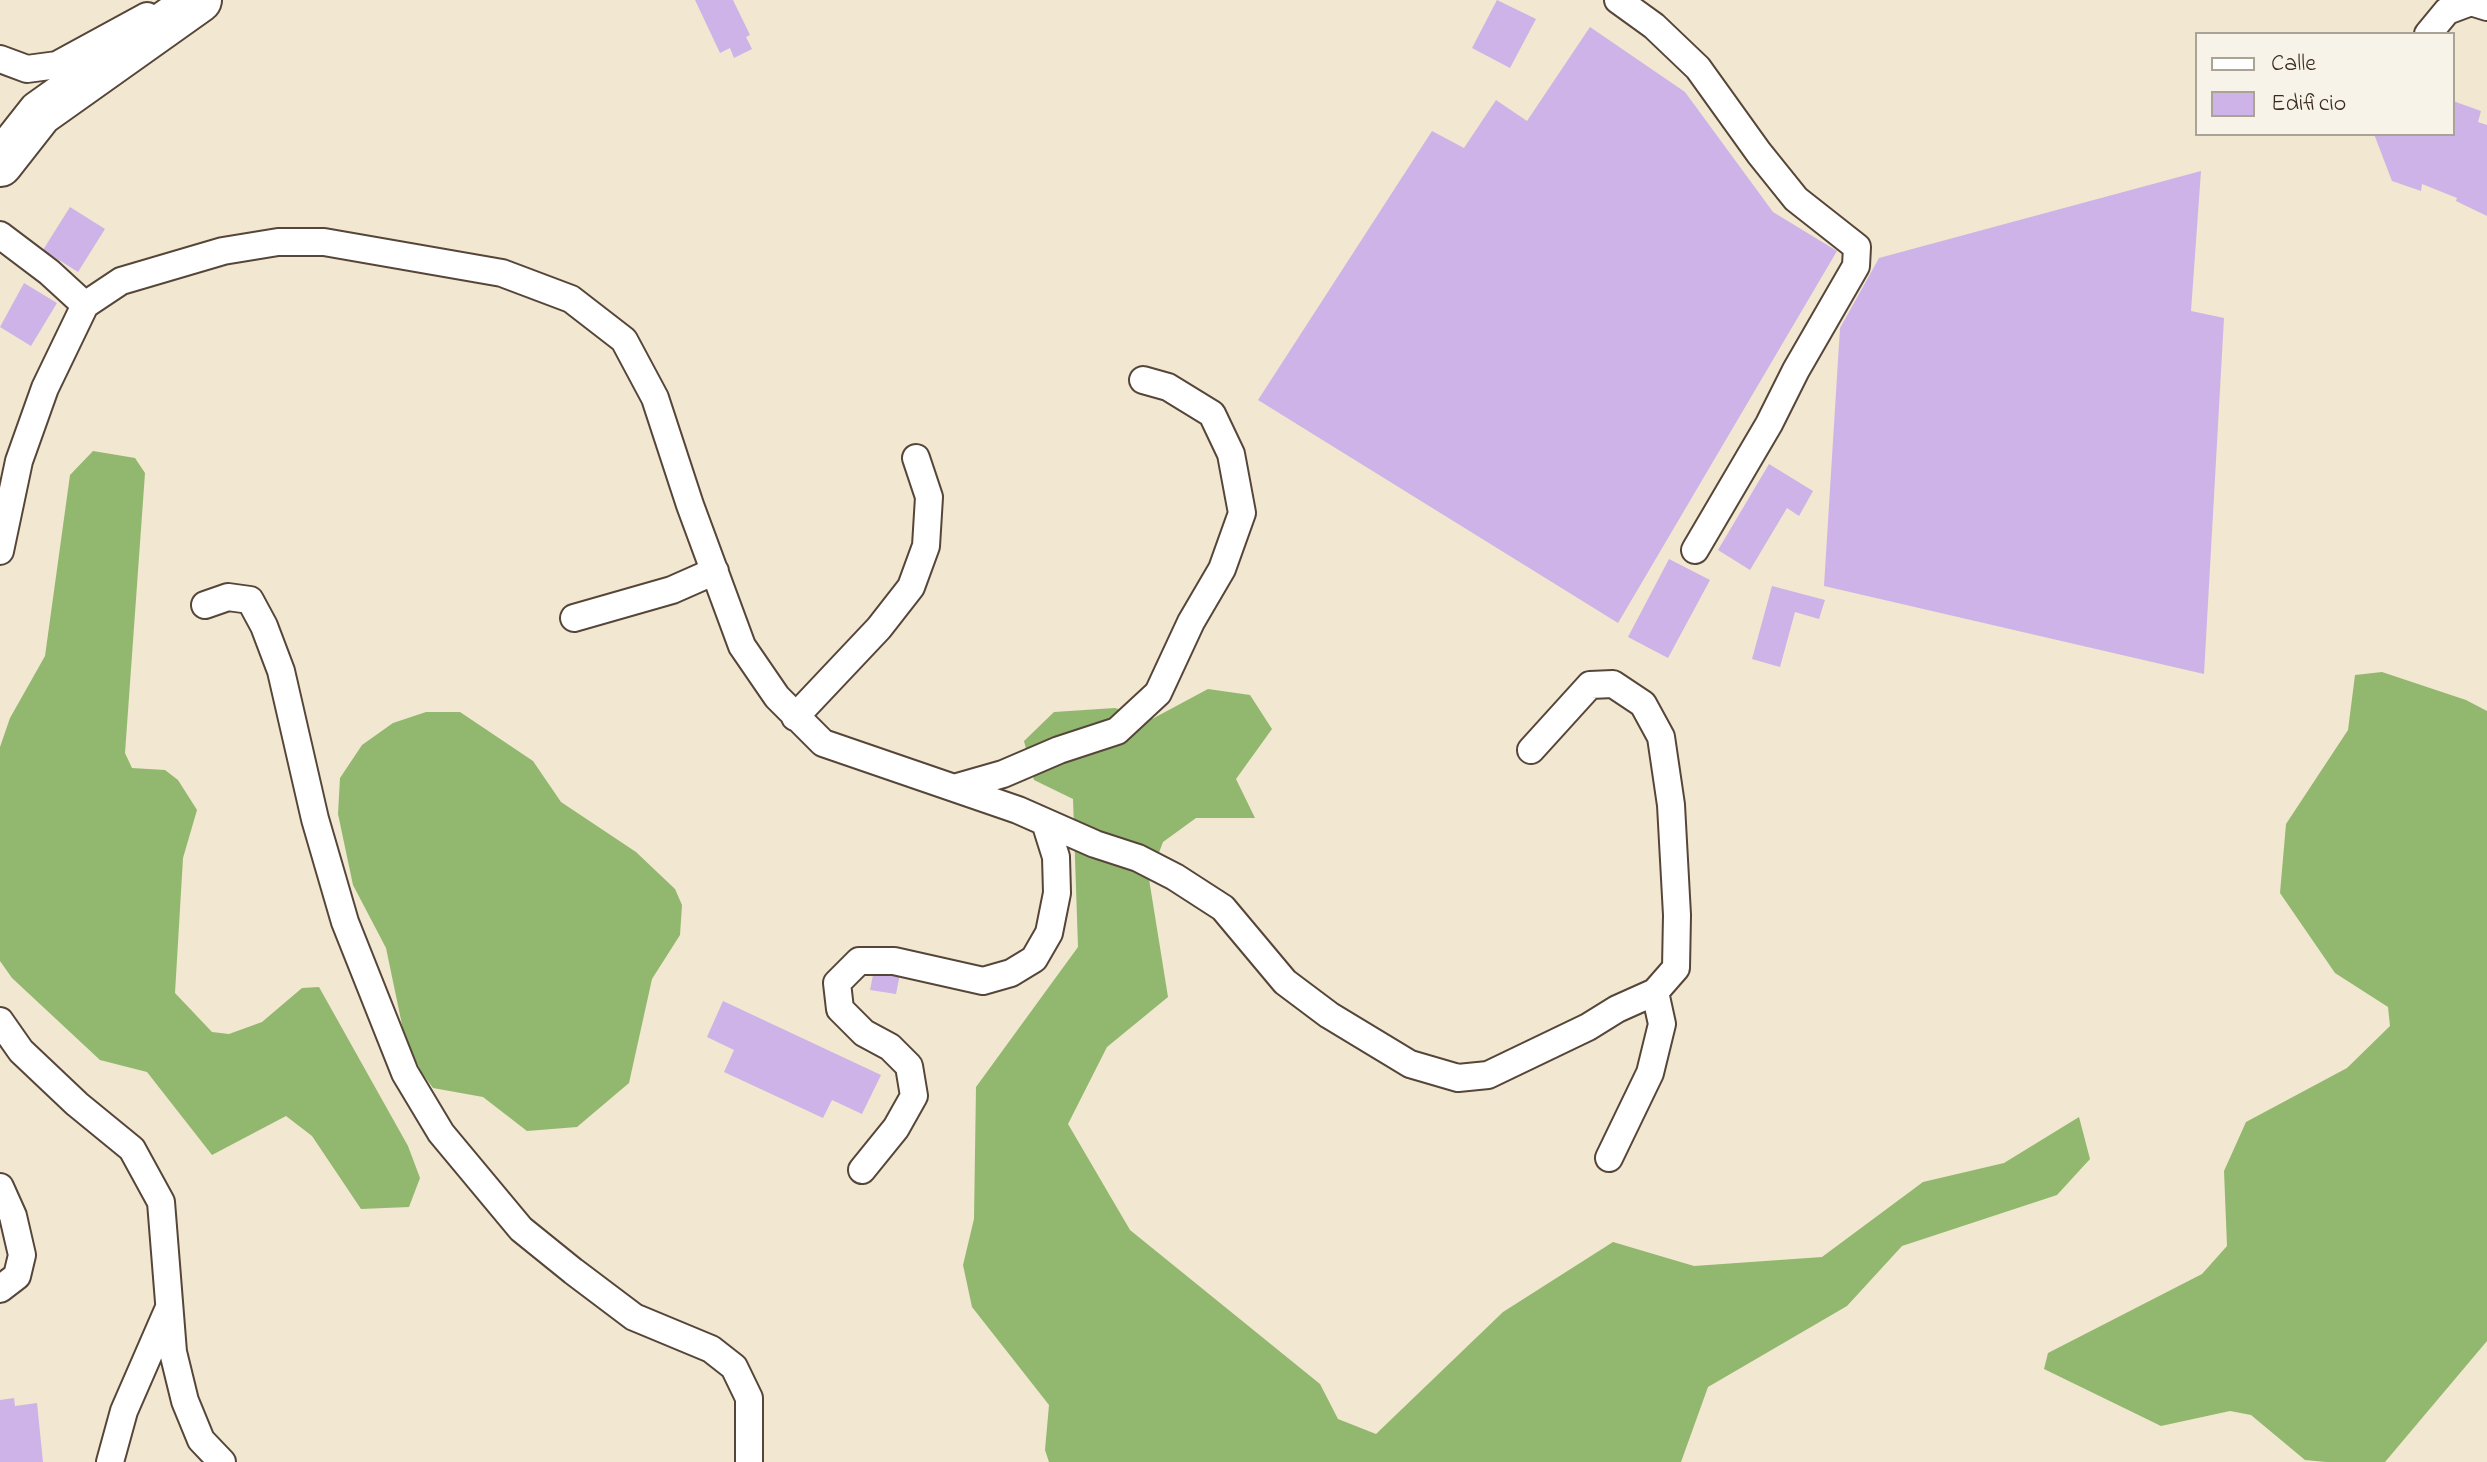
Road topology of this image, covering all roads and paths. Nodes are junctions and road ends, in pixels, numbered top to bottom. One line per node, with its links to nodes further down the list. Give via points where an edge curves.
1 (179, 0): 6 (lane, via 57,65 27,69)
2 (199, 0): 7 (street, via 40,113)
3 (1618, 0): 12 (lane, via 1698,68 1796,199 1857,247 1856,266)
4 (2487, 7): 5 (lane, via 2471,2 2447,11)
5 (2430, 32)
6 (0, 59)
7 (0, 164)
8 (0, 235): 9 (lane)
9 (85, 305): 13 (lane, via 45,388 19,461); 14 (lane, via 121,281 223,251 278,242 324,242 502,273 571,299 624,340 655,398)
10 (1143, 380): 19 (lane, via 1168,387 1212,414 1231,454 1242,513 1222,569 1158,693 1117,731)
11 (916, 458): 17 (lane, via 929,497 926,546 911,587)
12 (1695, 550)
13 (0, 551)
14 (715, 571): 16 (lane, via 672,590); 17 (lane, via 742,646)
15 (205, 605): 30 (lane, via 228,597 250,600 264,626 281,671 345,922 405,1073 441,1133 521,1229 573,1271 634,1317 711,1349 734,1367 749,1398)
16 (574, 618)
17 (795, 717): 19 (lane, via 823,743)
18 (1531, 750): 21 (lane, via 1590,685 1613,684 1643,704 1661,737 1671,805 1676,968)
19 (954, 788): 20 (lane)
20 (1045, 822): 21 (lane, via 1175,877 1223,908 1285,982 1329,1015 1410,1064 1458,1078 1488,1075); 24 (lane, via 1056,857 1057,893 1049,933 1034,959 983,981 894,961 859,961 837,983 840,1009 909,1066 914,1096)
21 (1655, 992): 23 (lane, via 1662,1024 1650,1073)
22 (0, 1021): 27 (lane, via 21,1051 132,1149 161,1202)
23 (1609, 1158)
24 (862, 1170)
25 (0, 1187): 26 (lane, via 22,1255 17,1276)
26 (0, 1289)
27 (170, 1307): 28 (lane, via 124,1411); 29 (lane, via 173,1352 185,1401 201,1440)
28 (110, 1462)
29 (222, 1462)
30 (749, 1462)

